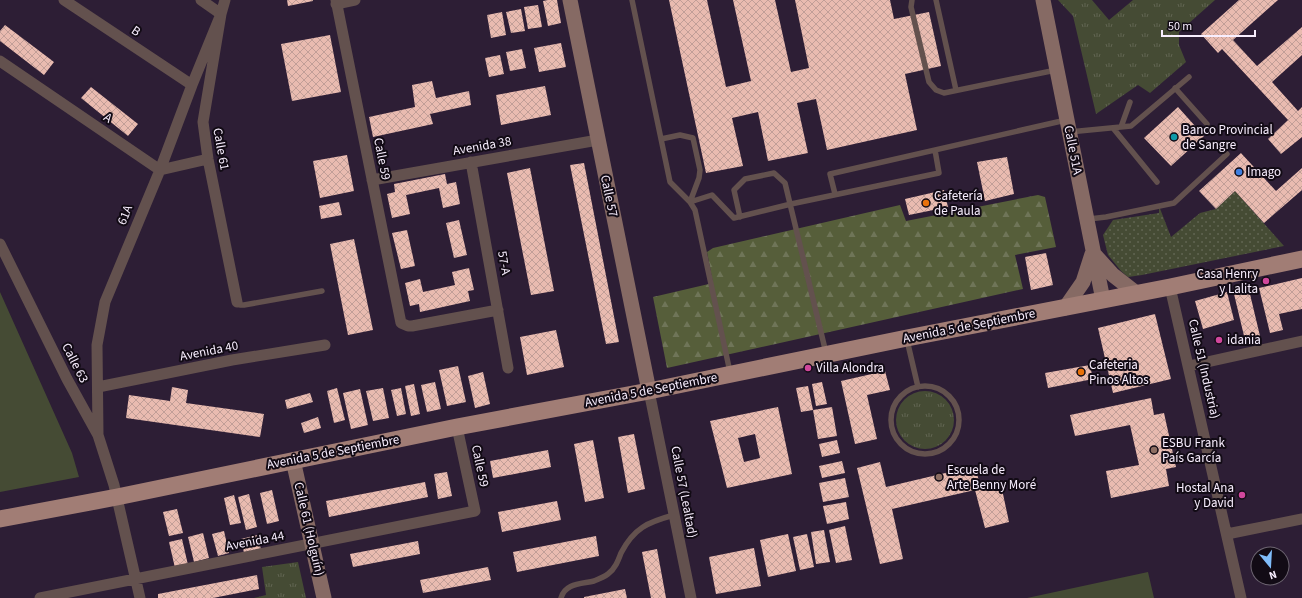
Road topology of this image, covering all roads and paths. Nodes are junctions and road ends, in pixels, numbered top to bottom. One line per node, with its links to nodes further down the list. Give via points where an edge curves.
1 (64, 0): 15 (street, B)
2 (201, 0): 11 (street)
3 (225, 0): 11 (street, Calle 61)
4 (355, 0): 10 (street)
5 (570, 0): 24 (street, Calle 57)
6 (632, 0): 23 (lane)
7 (912, 0): 17 (lane, via 911,7 930,82 940,92)
8 (936, 0): 17 (lane)
9 (1042, 0): 13 (street, Calle 51A)
10 (336, 2): 30 (street, Calle 59)
11 (221, 14): 15 (street, 61A); 27 (street, Calle 61, via 203,122)
12 (0, 61): 29 (street, A)
13 (1057, 70): 17 (lane); 20 (street, Calle 51A)
14 (1189, 77): 16 (lane)
15 (192, 85): 29 (street, 61A)
16 (1175, 88): 19 (lane); 21 (lane, via 1131,126)
17 (956, 90)
18 (1130, 102): 21 (lane)
19 (1207, 124)
20 (1068, 126): 22 (lane); 25 (lane); 36 (street, Calle 51A)
21 (1122, 127): 22 (lane)
22 (1113, 128): 31 (lane)
23 (661, 139): 33 (lane, via 670,182); 33 (lane, via 680,136 693,138 700,170)
24 (598, 140): 28 (street, Avenida 38); 56 (street, Calle 57)
25 (935, 150): 32 (lane, via 830,174); 32 (lane, via 939,172)
26 (1226, 154): 36 (lane, via 1174,203)
27 (208, 159): 29 (street); 44 (street, Calle 61)
28 (472, 162): 30 (street, Avenida 38); 46 (street, 57-A)
29 (160, 170): 54 (street, 61A, via 105,302 97,345)
30 (372, 180): 46 (street, Calle 59, via 401,323 412,326)
31 (1157, 182)
32 (834, 194): 34 (lane)
33 (690, 202): 35 (lane, via 712,195 734,218); 53 (lane, via 695,210)
34 (791, 204): 35 (lane); 35 (lane, via 785,183 774,173 745,179 734,190); 50 (lane)
35 (740, 217)
36 (1086, 220): 38 (street, Calle 51A)
37 (0, 244): 58 (street, Calle 63)
38 (1092, 252): 42 (street, via 1113,275); 43 (street, Calle 51A); 45 (street, via 1083,282)
39 (1302, 259): 40 (main road, Avenida 5 de Septiembre)
40 (1170, 287): 42 (main road, Avenida 5 de Septiembre); 51 (street, Calle 51 (Industria))
41 (322, 291): 44 (lane, via 244,305)
42 (1136, 293): 43 (main road, Avenida 5 de Septiembre)
43 (1103, 300): 45 (main road, Avenida 5 de Septiembre)
44 (237, 302)
45 (1065, 308): 47 (main road, Avenida 5 de Septiembre)
46 (498, 310): 52 (street, 57-A)
47 (907, 338): 50 (main road, Avenida 5 de Septiembre); 55 (lane)
48 (1302, 341): 51 (street)
49 (325, 345): 54 (street, Avenida 40, via 232,360)
50 (826, 356): 53 (main road, Avenida 5 de Septiembre)
51 (1189, 366): 65 (street, Calle 51 (Industria))
52 (508, 368)
53 (730, 375): 56 (main road, Avenida 5 de Septiembre)
54 (98, 387): 58 (street, 61A)
55 (918, 387): 55 (lane, via 898,398 890,420 892,432 907,450 930,455 950,445 960,425 959,414 956,404 940,389)
56 (649, 391): 57 (main road, Avenida 5 de Septiembre); 62 (street, Calle 57 (Lealtad))
57 (457, 427): 59 (main road, Avenida 5 de Septiembre); 61 (street, Calle 59)
58 (98, 436): 60 (street, Calle 63)
59 (293, 460): 60 (main road, Avenida 5 de Septiembre); 66 (street, Calle 61 (Holguín))
60 (117, 497): 63 (main road, Avenida 5 de Septiembre); 67 (street, Calle 63)
61 (475, 511): 66 (street, Avenida 44)
62 (674, 516): 71 (lane, via 657,519 634,533 610,572 596,580 566,588); 72 (street, Calle 57 (Lealtad))
63 (0, 519)
64 (1302, 519): 65 (street)
65 (1227, 534): 73 (street, Calle 51 (Industria))
66 (313, 544): 67 (street, Avenida 44); 70 (street, Calle 61 (Holguín))
67 (136, 579): 68 (street, Avenida 44); 69 (street, Calle 63)
68 (40, 598)
69 (140, 598)
70 (324, 598)
71 (561, 598)
72 (691, 598)
73 (1241, 598)

